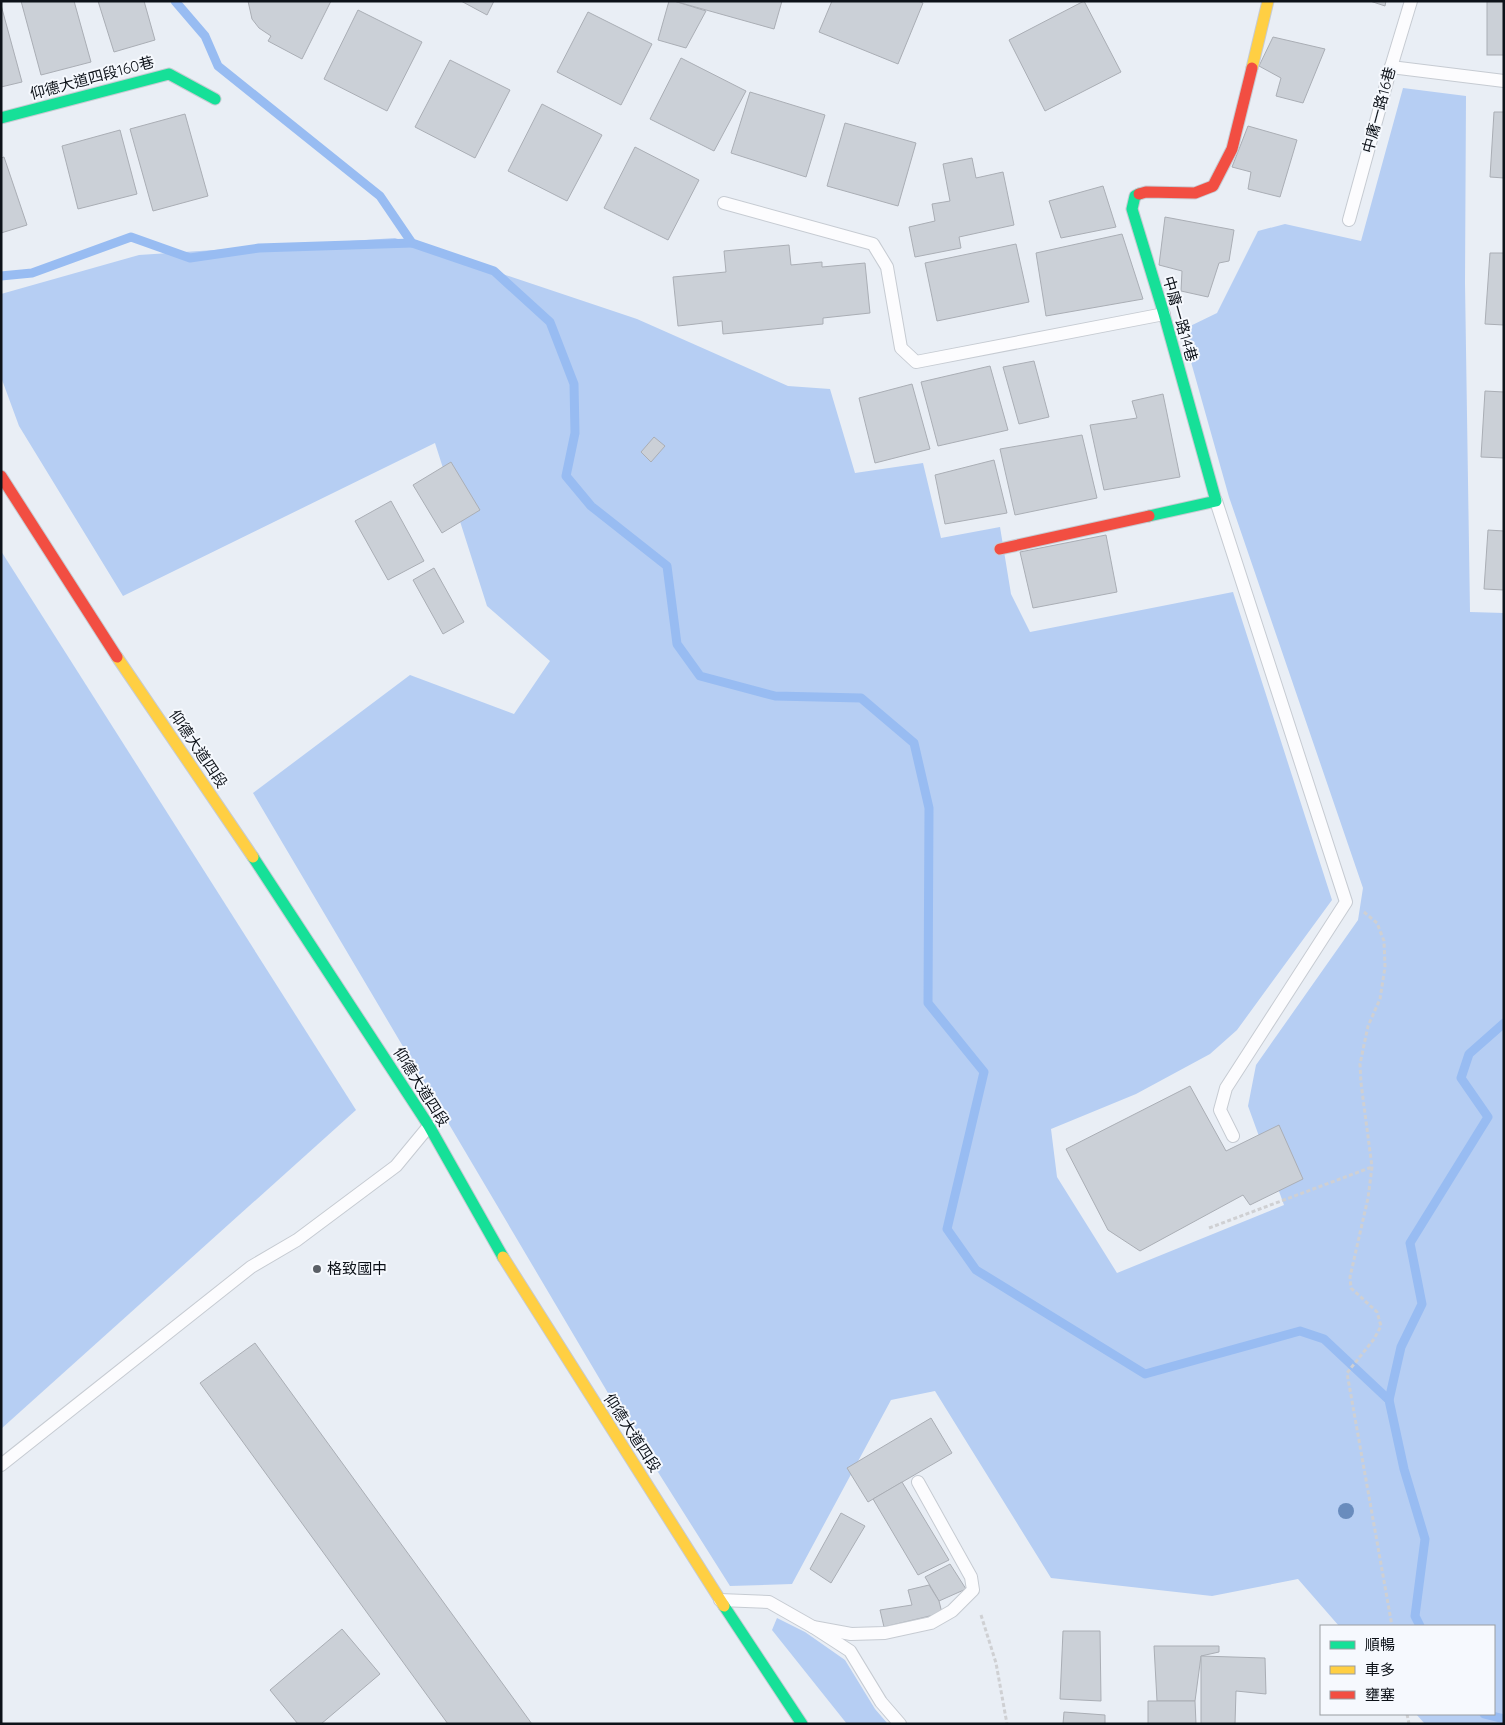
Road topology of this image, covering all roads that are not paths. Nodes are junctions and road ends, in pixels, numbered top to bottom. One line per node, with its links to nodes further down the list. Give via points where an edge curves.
1 (1268, 1): 9 (main road, 中庸一路14巷, via 1232,149 1213,186 1195,193 1146,192 1134,196 1132,209)
2 (1411, 1): 3 (lane, 中庸一路16巷)
3 (1391, 67): 4 (lane); 8 (lane, 中庸一路16巷)
4 (1504, 80)
5 (214, 99): 6 (main road, 仰德大道四段160巷, via 169,74)
6 (1, 118)
7 (724, 203): 9 (lane, via 873,244 887,267 901,348 916,362)
8 (1349, 220)
9 (1164, 314): 11 (main road, 中庸一路14巷)
10 (1, 476): 13 (main road, 仰德大道四段, via 101,634 267,877)
11 (1216, 501): 12 (main road); 14 (lane, via 1346,902 1226,1088 1220,1110)
12 (1000, 549)
13 (429, 1126): 15 (lane, via 396,1166 297,1240 251,1267); 17 (main road, 仰德大道四段, via 515,1278)
14 (1233, 1136)
15 (1, 1465)
16 (918, 1482): 18 (lane, via 971,1577 973,1590 952,1611 922,1625 886,1633 851,1634)
17 (720, 1600): 18 (lane, via 769,1602); 19 (main road, 仰德大道四段)
18 (813, 1627): 20 (lane, via 850,1651 881,1702)
19 (802, 1724)
20 (900, 1724)

